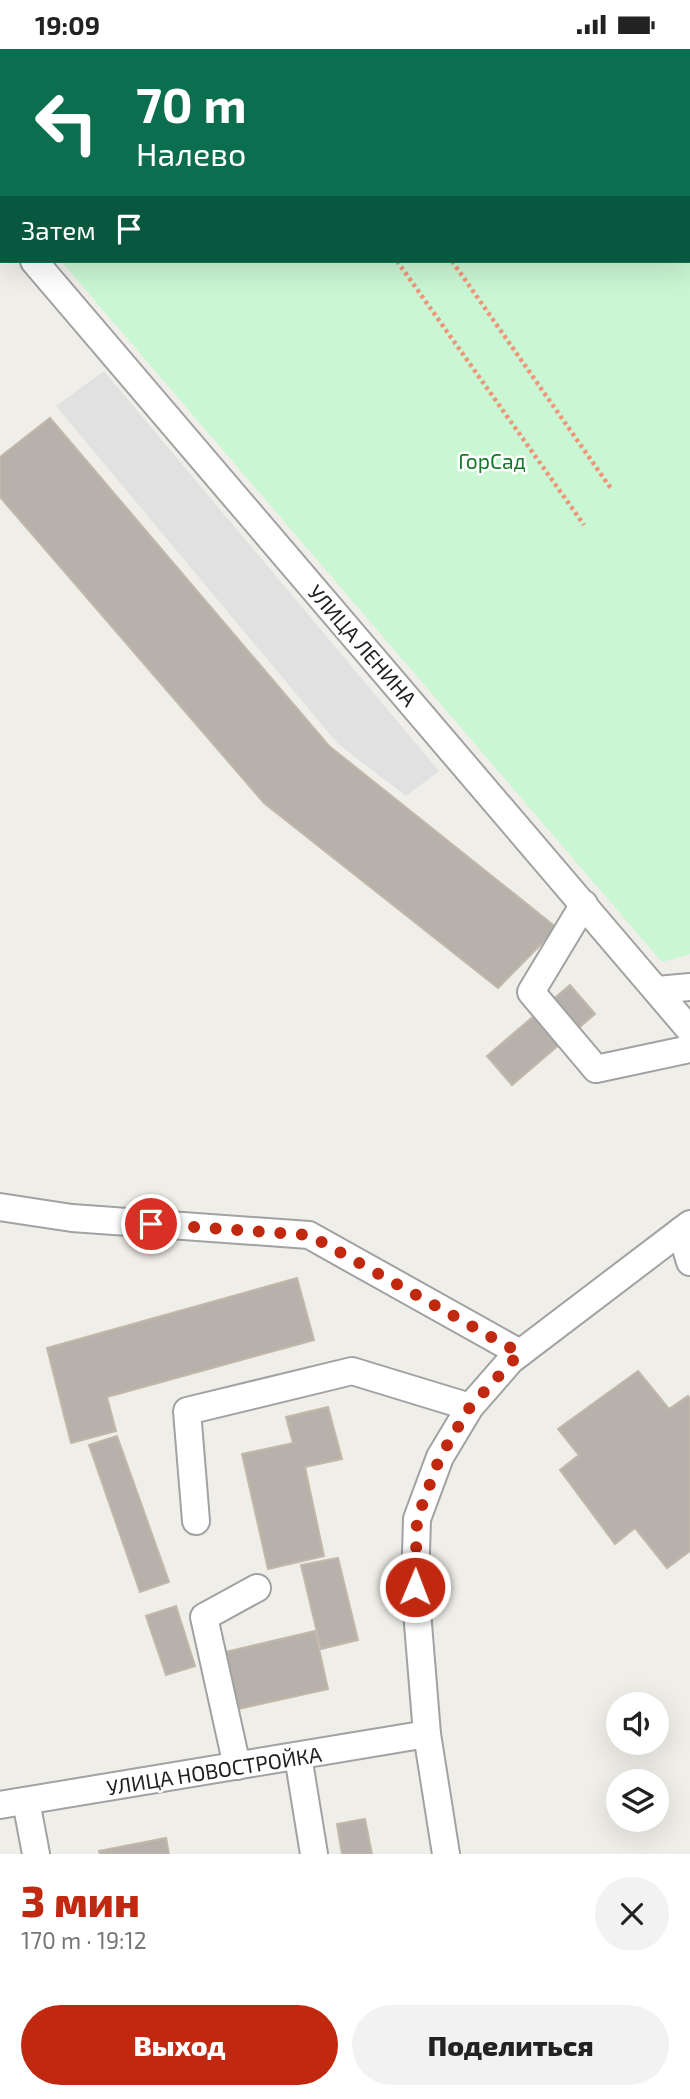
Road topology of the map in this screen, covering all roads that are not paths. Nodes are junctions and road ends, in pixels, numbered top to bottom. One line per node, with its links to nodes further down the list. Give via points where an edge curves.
1 (36, 263): 2 (street, УЛИЦА ЛЕНИНА)
2 (584, 904): 4 (street, УЛИЦА ЛЕНИНА); 6 (street, via 531,992 596,1069)
3 (690, 987): 4 (street)
4 (657, 990): 5 (street, УЛИЦА ЛЕНИНА)
5 (690, 1030)
6 (690, 1049)
7 (0, 1207): 10 (street, via 72,1218 309,1235)
8 (685, 1227): 9 (street); 10 (street)
9 (690, 1262)
10 (520, 1353): 11 (street)
11 (470, 1407): 12 (street, via 352,1371 187,1411); 14 (street, via 440,1457 417,1519 415,1587)
12 (196, 1521)
13 (257, 1588): 16 (street, via 204,1617)
14 (427, 1734): 15 (street, УЛИЦА НОВОСТРОЙКА); 21 (street)
15 (298, 1756): 16 (street, УЛИЦА НОВОСТРОЙКА); 20 (street)
16 (237, 1766): 17 (street, УЛИЦА НОВОСТРОЙКА)
17 (26, 1801): 18 (street, УЛИЦА НОВОСТРОЙКА); 19 (street)
18 (0, 1805)
19 (36, 1854)
20 (314, 1854)
21 (446, 1854)

